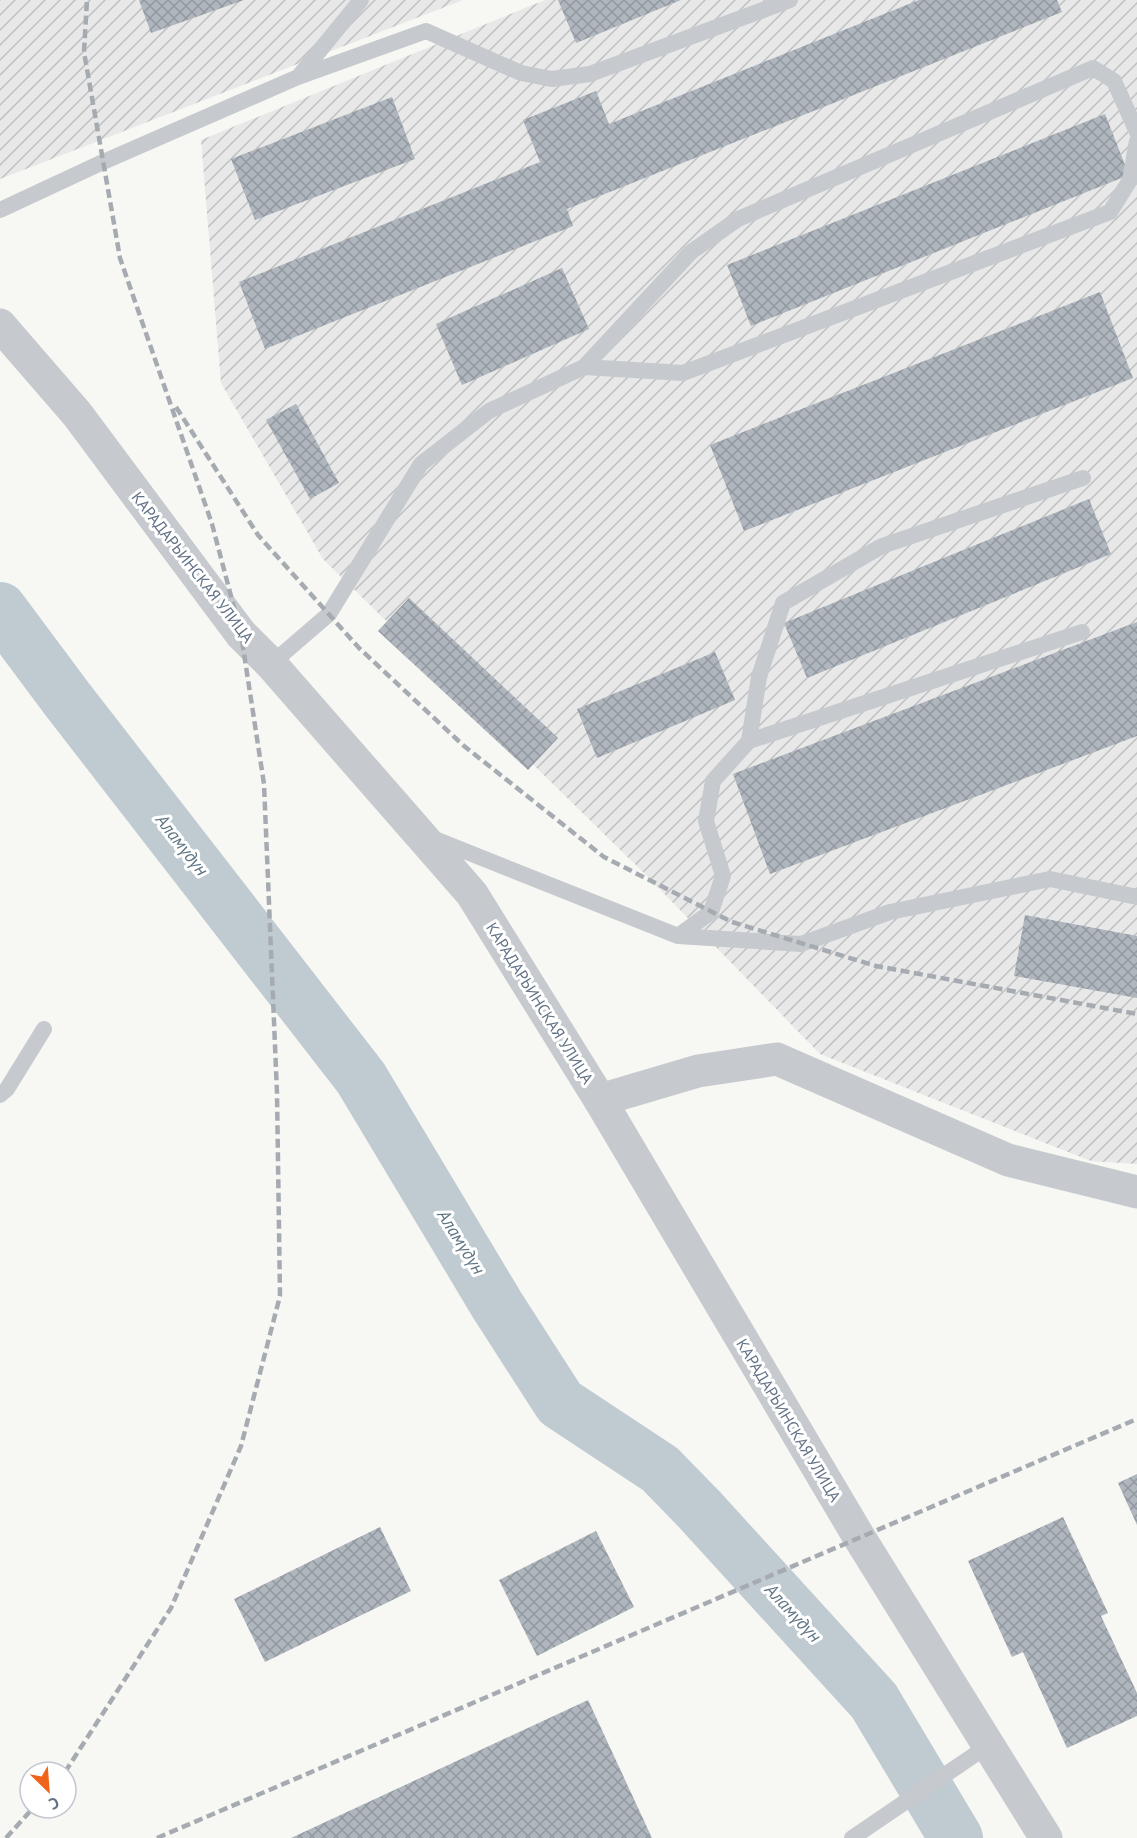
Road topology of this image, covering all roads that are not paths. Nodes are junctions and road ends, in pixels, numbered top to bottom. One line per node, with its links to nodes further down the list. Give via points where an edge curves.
1 (361, 0): 3 (lane)
2 (790, 0): 3 (lane, via 590,74 552,79 521,73 426,31)
3 (298, 76): 6 (lane)
4 (1137, 132): 8 (lane, via 1114,81 1093,68 1082,72 738,219 691,252)
5 (1137, 141): 8 (lane, via 1130,180 1110,212 683,373)
6 (0, 210)
7 (0, 325): 11 (street, КАРАДАРЬИНСКАЯ УЛИЦА, via 76,414 241,633)
8 (584, 367): 11 (lane, via 489,411 421,464 329,614)
9 (1083, 478): 12 (lane, via 882,546 783,603 759,677)
10 (1082, 632): 12 (lane)
11 (271, 664): 13 (street, КАРАДАРЬИНСКАЯ УЛИЦА)
12 (749, 741): 15 (lane, via 713,781 706,821 723,876 711,912)
13 (418, 833): 15 (lane); 18 (street, КАРАДАРЬИНСКАЯ УЛИЦА, via 472,894)
14 (1137, 897): 15 (lane, via 1050,879 890,912 801,944)
15 (678, 936)
16 (44, 1029): 17 (lane)
17 (0, 1095)
18 (600, 1100): 19 (street, via 698,1071 777,1059 1008,1160); 20 (street, КАРАДАРЬИНСКАЯ УЛИЦА, via 859,1537)
19 (1137, 1192)
20 (977, 1753): 21 (lane); 22 (street, КАРАДАРЬИНСКАЯ УЛИЦА)
21 (857, 1835)
22 (1046, 1838)

